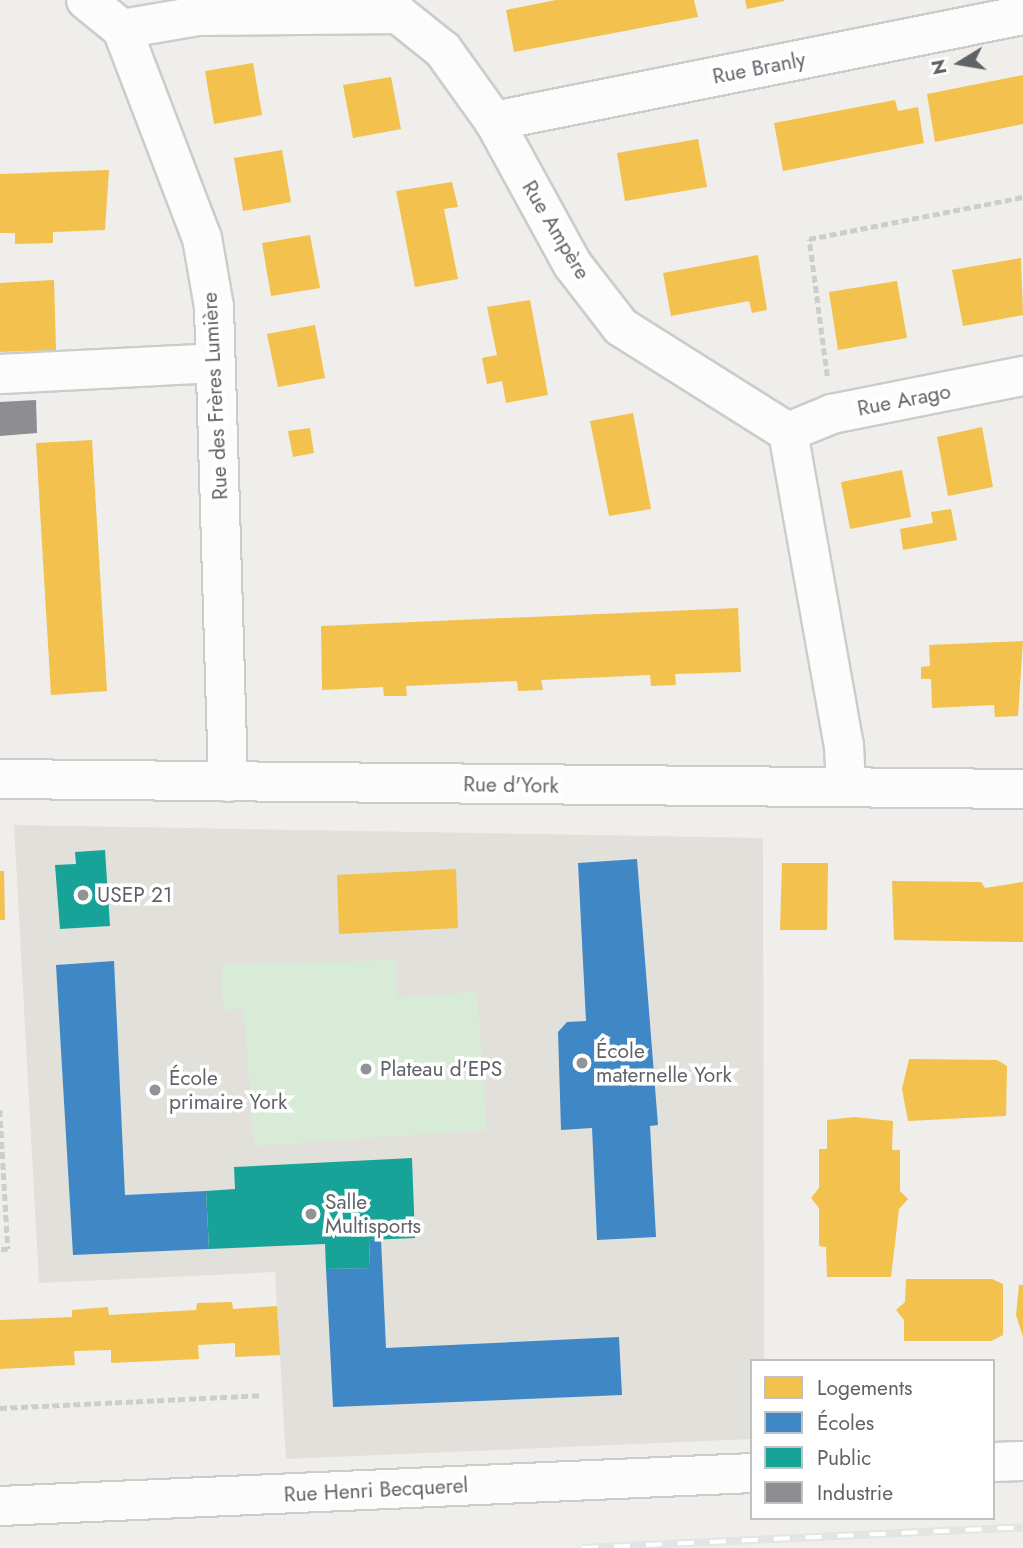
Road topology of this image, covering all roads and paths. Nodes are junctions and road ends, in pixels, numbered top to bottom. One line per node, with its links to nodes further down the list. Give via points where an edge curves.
1 (86, 0): 4 (street)
2 (404, 7): 4 (street, Rue Ampère, via 198,16); 5 (street, Rue Ampère, via 443,50)
3 (1023, 15): 5 (street, Rue Branly)
4 (122, 29): 7 (street, Rue des Frères Lumière, via 202,238)
5 (494, 121): 11 (street, Rue Ampère, via 573,265 621,327)
6 (1023, 197): 10 (path, via 809,239)
7 (216, 363): 8 (street); 13 (street, Rue des Frères Lumière)
8 (0, 374)
9 (1023, 376): 10 (street, Rue Arago)
10 (832, 414): 11 (street, Rue Arago)
11 (788, 432): 14 (street, via 844,745)
12 (0, 779): 13 (street, Rue d'York)
13 (228, 782): 14 (street, Rue d'York)
14 (846, 787): 15 (street, Rue d'York)
15 (1023, 789)
16 (0, 1110): 17 (path, via 8,1250)
17 (0, 1250)
18 (262, 1395): 19 (path)
19 (0, 1408)
20 (1023, 1461): 21 (street)
21 (995, 1462)
22 (750, 1473): 23 (street, Rue Henri Becquerel)
23 (0, 1506)

